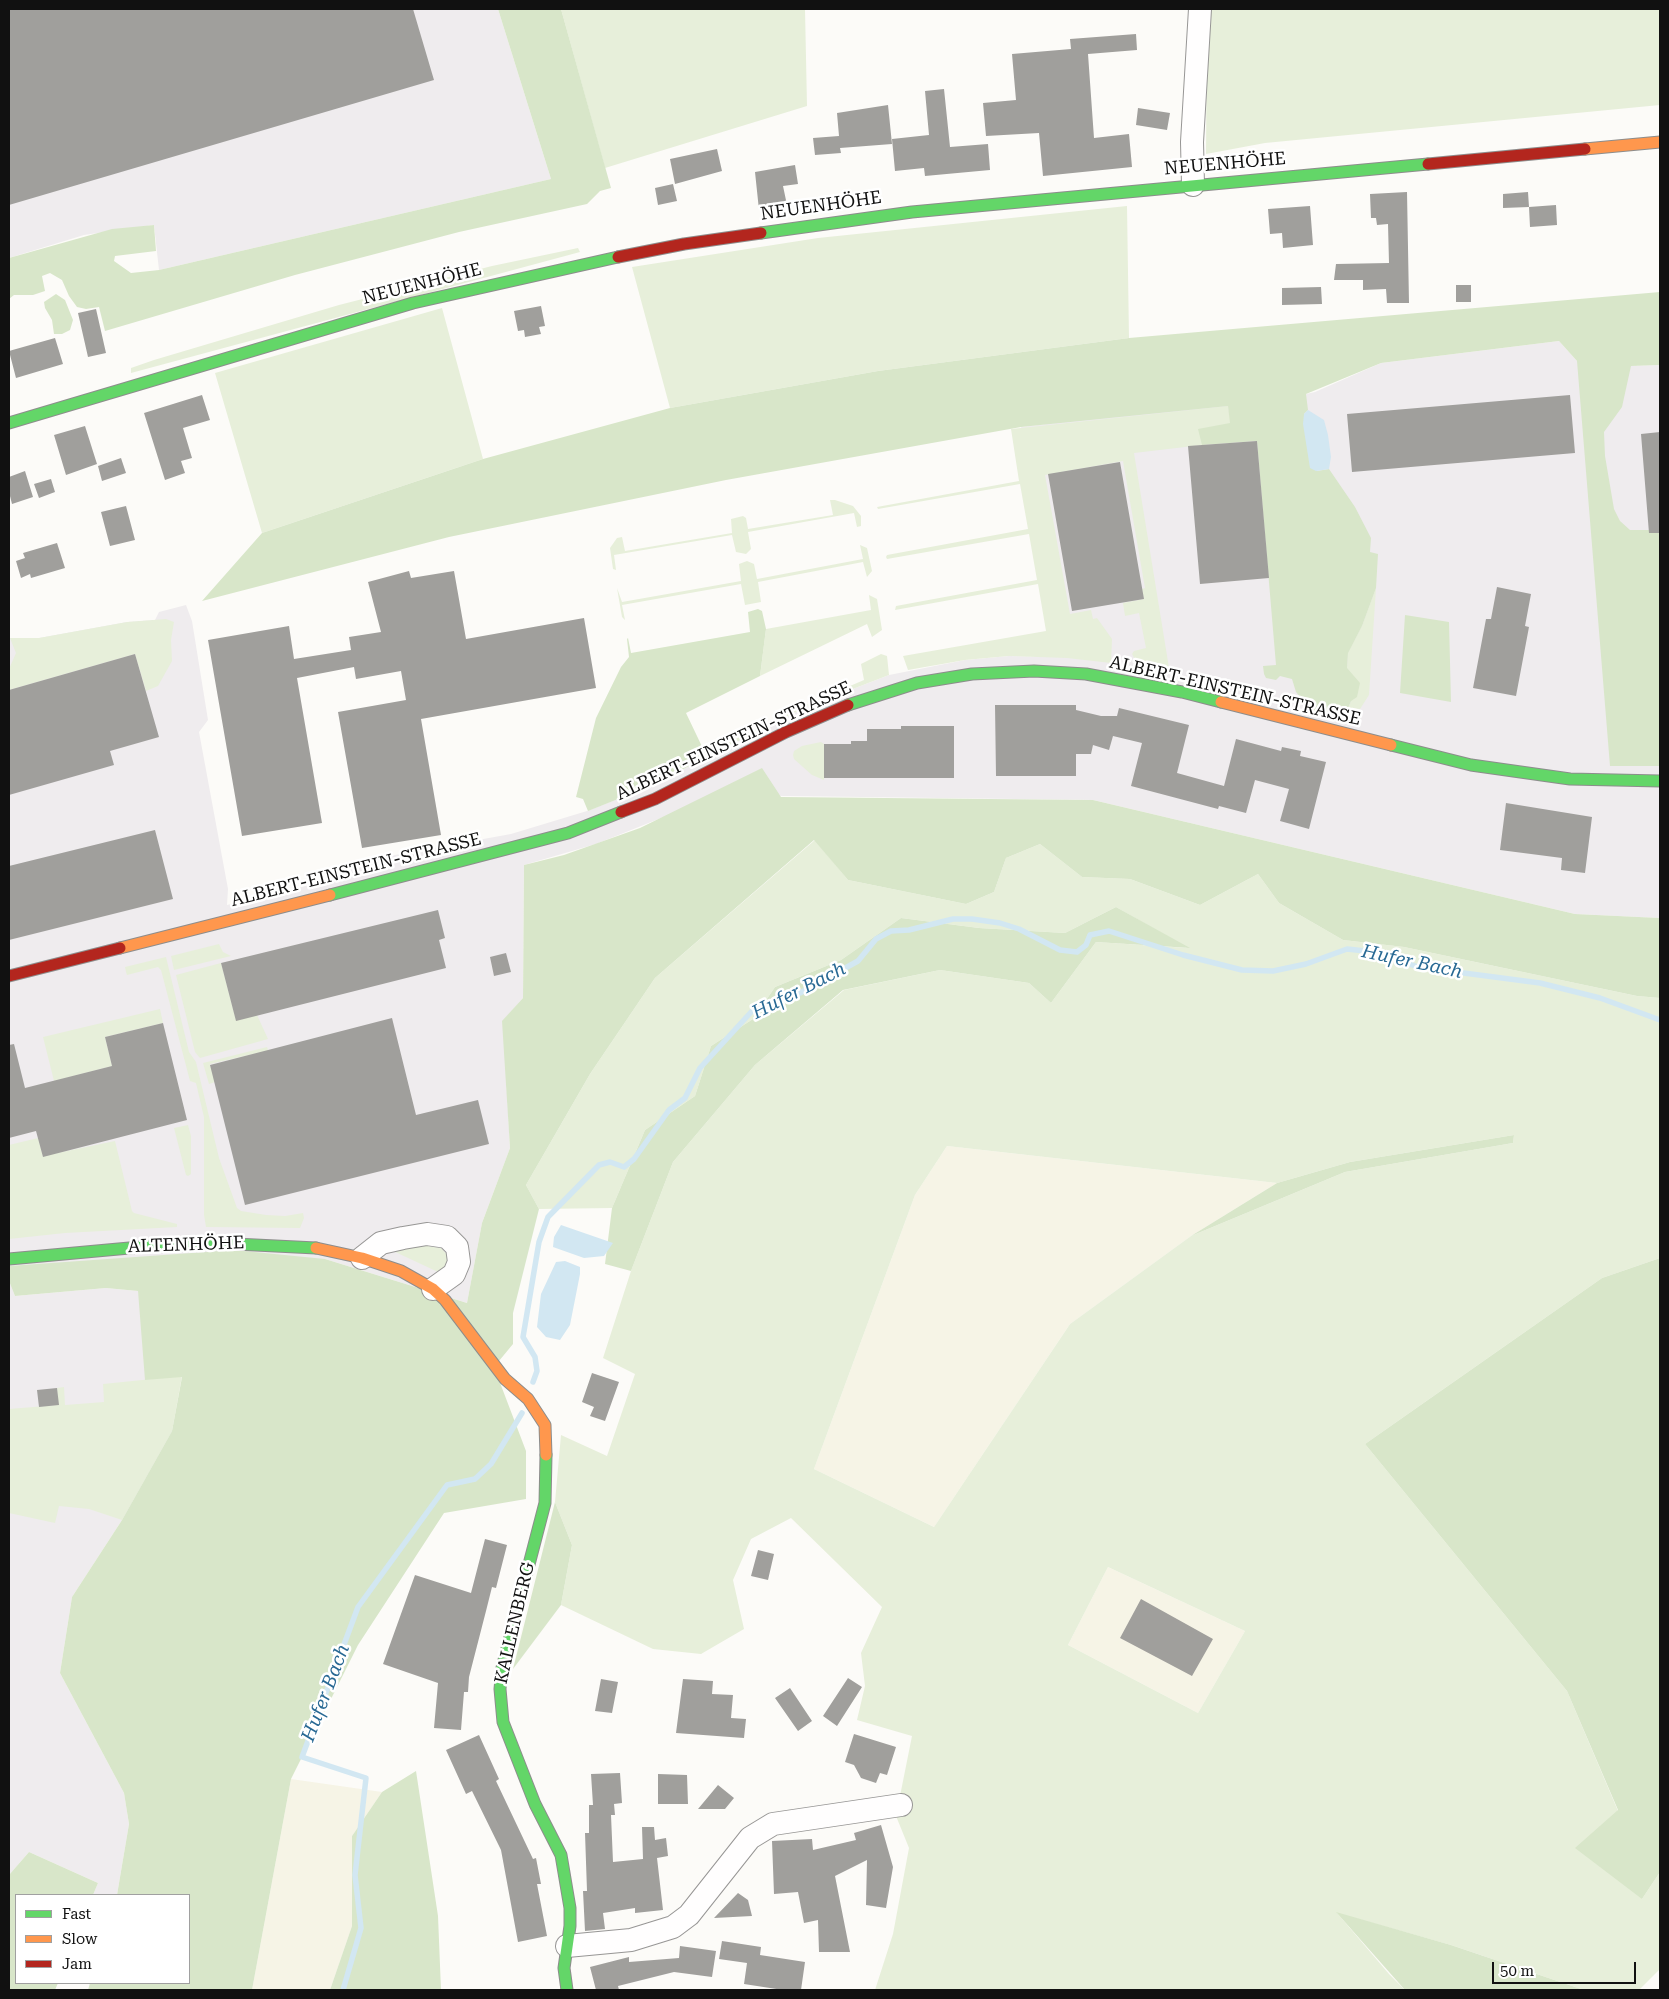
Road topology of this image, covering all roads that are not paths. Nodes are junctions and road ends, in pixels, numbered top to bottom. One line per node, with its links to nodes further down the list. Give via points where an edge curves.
1 (1200, 9): 3 (street, via 1192,142)
2 (1660, 142): 3 (street, NEUENHÖHE)
3 (1193, 184): 4 (street, NEUENHÖHE, via 878,216 684,244 592,262 414,303)
4 (9, 424)
5 (1660, 781): 6 (street, ALBERT-EINSTEIN-STRASSE, via 1570,779 1471,765 1152,686 1086,674 1034,671 972,674 917,683 853,703 786,732 655,800 568,833)
6 (9, 976)
7 (362, 1258): 8 (street, ALTENHÖHE, via 327,1249 195,1242); 9 (street, ALTENHÖHE, via 401,1271); 9 (street, via 381,1243 427,1234 447,1238 457,1247 459,1262 454,1274)
8 (9, 1259)
9 (433, 1289): 10 (street, ALTENHÖHE)
10 (461, 1320): 12 (street, KALLENBERG, via 505,1379 528,1399 545,1425 545,1503 502,1668 500,1689 503,1722 536,1804 561,1855 570,1908)
11 (901, 1805): 12 (street, via 773,1824 750,1838 689,1915 673,1927 631,1940)
12 (567, 1946): 13 (street, KALLENBERG)
13 (566, 1990)

